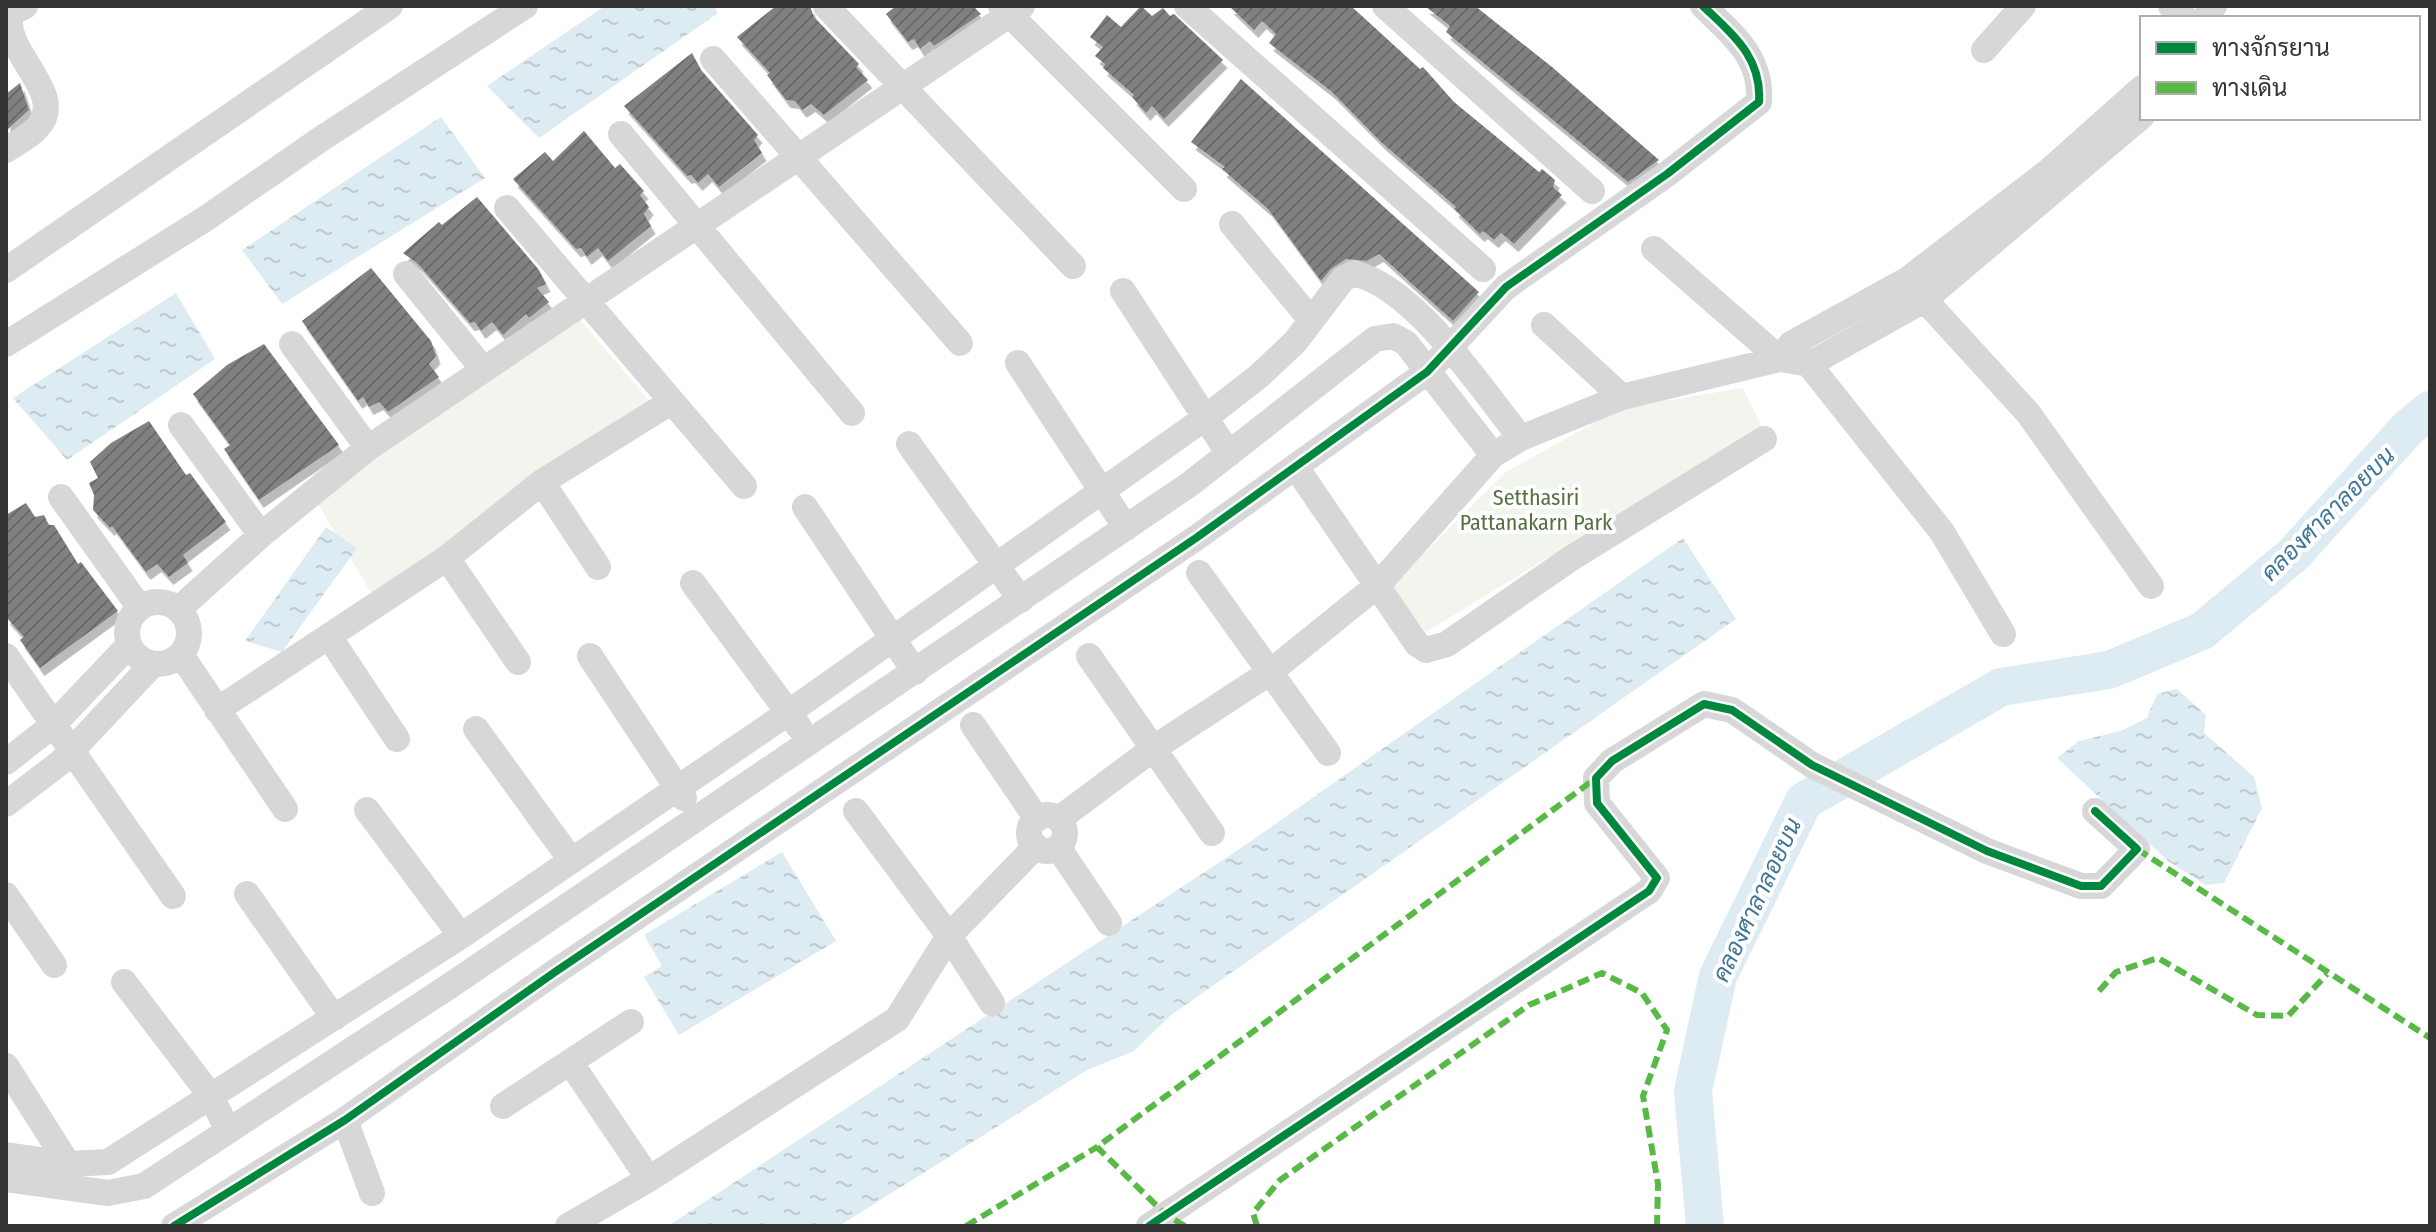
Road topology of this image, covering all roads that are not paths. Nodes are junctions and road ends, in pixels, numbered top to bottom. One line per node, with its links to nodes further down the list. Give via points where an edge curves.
1 (25, 6): 16 (street, via 11,13 8,22 11,38 43,93 45,114 39,127)
2 (390, 6): 26 (street)
3 (525, 6): 34 (street)
4 (826, 6): 12 (street)
5 (1187, 6): 25 (street)
6 (1385, 6): 19 (street)
7 (1703, 6): 36 (street, via 1744,46 1761,82 1759,102 1506,287)
8 (2023, 6): 10 (street)
9 (1010, 9): 12 (street); 18 (street)
10 (1984, 50)
11 (713, 59): 17 (street)
12 (901, 87): 17 (street); 24 (street)
13 (2140, 90): 28 (street)
14 (2140, 118): 28 (street)
15 (621, 134): 22 (street)
16 (6, 150)
17 (796, 157): 22 (street); 33 (street)
18 (1184, 189)
19 (1592, 191)
20 (507, 208): 30 (street)
21 (1232, 224): 31 (street)
22 (700, 226): 30 (street); 44 (street)
23 (1654, 249): 37 (street)
24 (1073, 266)
25 (1483, 269)
26 (6, 270)
27 (406, 274): 40 (street)
28 (1915, 290): 37 (street); 39 (street); 67 (street, via 2028,413)
29 (1123, 291): 45 (street)
30 (585, 302): 40 (street); 43 (street)
31 (1311, 320): 36 (street, via 1343,279 1354,273 1390,288); 45 (street, via 1259,376)
32 (1544, 325): 42 (street)
33 (960, 343)
34 (6, 344)
35 (292, 344): 50 (street)
36 (1450, 345): 41 (street); 47 (street)
37 (1786, 351): 39 (street); 42 (street)
38 (1018, 363): 56 (street)
39 (1810, 364): 71 (street, via 1942,532)
40 (483, 369): 50 (street)
41 (1427, 372): 51 (street, via 1406,343 1393,336 1375,339); 52 (street); 120 (street, via 1196,538)
42 (1622, 397): 47 (street)
43 (671, 402): 54 (street); 55 (street)
44 (852, 413)
45 (1205, 418): 51 (street); 56 (street)
46 (181, 425): 60 (street)
47 (1521, 438): 52 (street)
48 (1764, 439): 66 (street, via 1570,559 1447,644 1426,650 1417,644)
49 (909, 444): 63 (street)
50 (368, 448): 60 (street)
51 (1229, 454): 59 (street)
52 (1493, 455): 66 (street)
53 (1302, 476): 66 (street)
54 (542, 482): 61 (street); 62 (street)
55 (744, 486)
56 (1102, 491): 59 (street); 63 (street)
57 (61, 497): 69 (street)
58 (805, 507): 73 (street)
59 (1126, 528): 68 (street)
60 (261, 535): 70 (street)
61 (447, 558): 72 (street); 79 (street)
62 (598, 567)
63 (997, 567): 68 (street); 73 (street)
64 (1199, 573): 82 (street)
65 (693, 583): 84 (street)
66 (1379, 584): 82 (street)
67 (2151, 586)
68 (1021, 600): 81 (street)
69 (140, 608): 70 (street, via 159,602); 74 (street, via 128,625)
70 (179, 609): 75 (street, via 190,637)
71 (2003, 634)
72 (330, 638): 83 (street); 88 (street)
73 (890, 638): 81 (street); 84 (street)
74 (129, 645): 80 (street); 85 (street)
75 (181, 655): 80 (street); 83 (street)
76 (6, 656): 85 (street)
77 (590, 656): 94 (street)
78 (1089, 656): 90 (street)
79 (518, 662)
80 (153, 664): 91 (street)
81 (915, 672): 89 (street)
82 (1269, 673): 90 (street); 92 (street)
83 (217, 710): 96 (street)
84 (788, 713): 89 (street); 94 (street)
85 (53, 725): 91 (street); 93 (street)
86 (973, 725): 101 (street)
87 (476, 729): 104 (street)
88 (397, 739)
89 (811, 742): 100 (street)
90 (1154, 748): 101 (street); 102 (street)
91 (72, 751): 95 (street); 107 (street)
92 (1328, 753)
93 (6, 762)
94 (676, 787): 100 (street); 104 (street)
95 (6, 804)
96 (285, 809)
97 (367, 810): 109 (street)
98 (856, 811): 110 (street)
99 (2095, 811): 129 (street, via 2137,849 2101,886 2081,886 1987,851 1812,765 1732,710 1704,704 1612,761 1596,778 1597,803 1657,878 1649,891)
100 (698, 818): 121 (street)
101 (1048, 819): 103 (street, via 1065,833)
102 (1212, 833)
103 (1047, 846): 108 (street); 110 (street)
104 (571, 860): 109 (street)
105 (247, 894): 114 (street)
106 (6, 895): 111 (street)
107 (173, 896)
108 (1109, 923)
109 (461, 936): 114 (street)
110 (949, 936): 113 (street); 125 (street, via 897,1019)
111 (54, 965)
112 (124, 982): 118 (street)
113 (992, 1003)
114 (334, 1018): 118 (street)
115 (631, 1022): 116 (street)
116 (570, 1062): 119 (street); 125 (street)
117 (6, 1066): 123 (street)
118 (211, 1096): 121 (street); 123 (street, via 108,1162)
119 (503, 1106)
120 (345, 1120): 126 (street); 127 (street)
121 (228, 1131): 124 (street, via 144,1186 126,1191)
122 (6, 1155): 123 (street)
123 (68, 1164)
124 (6, 1179)
125 (649, 1179): 128 (street)
126 (372, 1193)
127 (174, 1226)
128 (568, 1226)
129 (1149, 1226)

